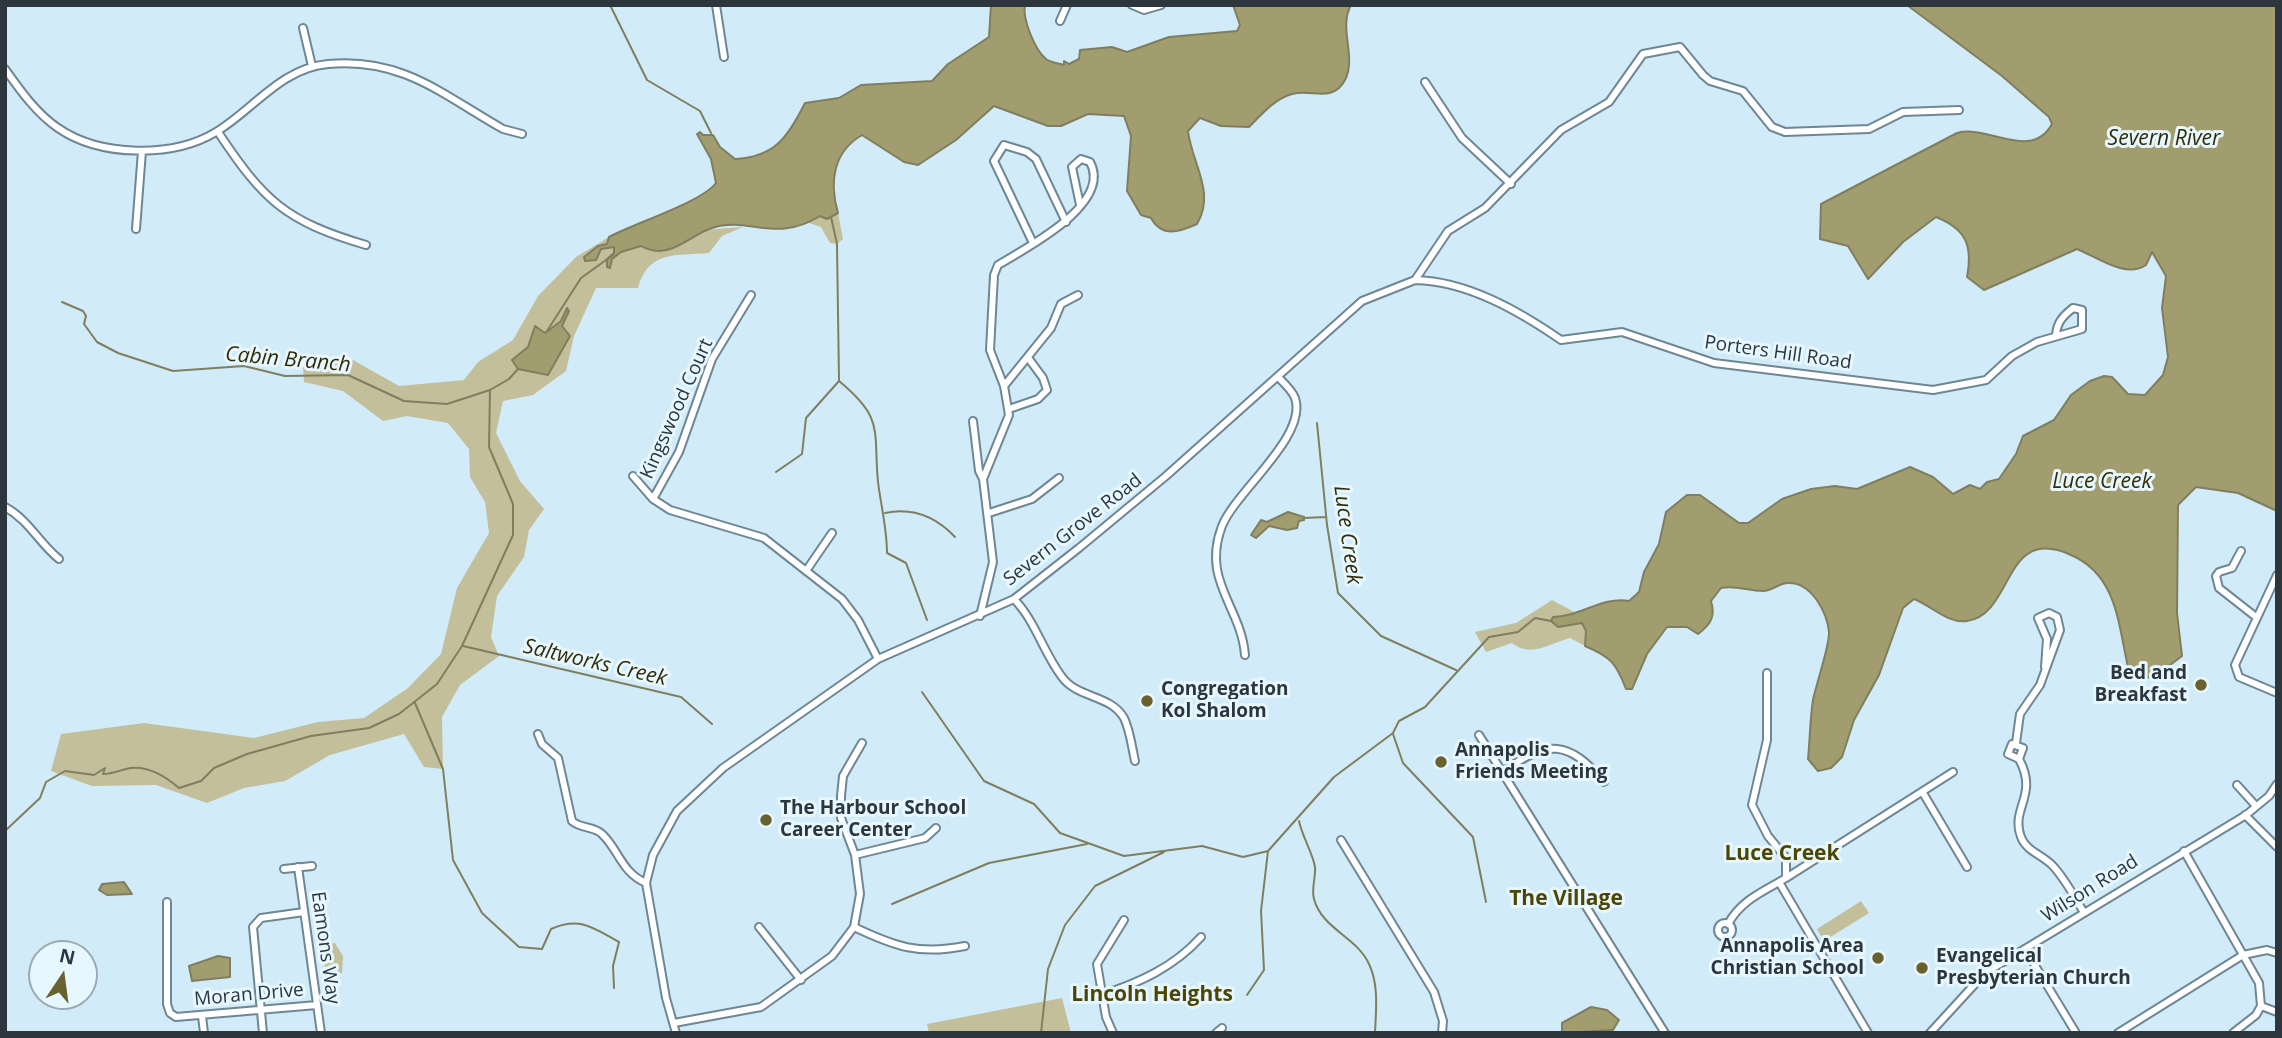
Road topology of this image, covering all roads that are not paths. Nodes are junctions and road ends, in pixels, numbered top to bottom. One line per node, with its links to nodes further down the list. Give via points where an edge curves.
1 (716, 5): 7 (street)
2 (1067, 5): 5 (street)
3 (1132, 5): 4 (street, via 1141,10)
4 (1161, 5)
5 (1060, 21)
6 (303, 28): 8 (street)
7 (724, 57)
8 (312, 66): 12 (street, via 279,83); 13 (street, via 398,69 503,130)
9 (5, 69): 14 (street, via 58,129 93,143)
10 (1425, 82): 15 (street, via 1462,138)
11 (1959, 110): 15 (street, via 1903,112 1869,129 1785,132 1772,127 1743,91 1710,81 1680,47 1643,54 1609,102 1560,130)
12 (218, 132): 14 (street, via 184,144); 20 (street, via 264,196 314,228)
13 (522, 134)
14 (142, 150): 18 (street)
15 (1511, 184): 21 (street, via 1485,208 1448,231)
16 (1080, 205): 16 (street, via 1094,178 1090,162 1081,159 1072,167); 17 (street)
17 (1066, 222): 19 (street); 19 (street, via 1035,159 1004,145 994,161)
18 (136, 229)
19 (1034, 243): 27 (street, via 998,265 993,275 990,350)
20 (366, 245)
21 (1415, 280): 24 (street, Porters Hill Road, via 1430,280 1512,308 1561,340 1622,332 1714,363 1933,390 1986,380 2012,356); 26 (street, Severn Grove Road, via 1362,302)
22 (751, 295): 33 (street, Kingswood Court, via 712,359 679,452)
23 (1078, 295): 25 (street, via 1061,304)
24 (2056, 335): 24 (street, Porters Hill Road, via 2082,329 2081,310 2073,308 2065,314)
25 (1029, 359): 27 (street); 28 (street, via 1043,377 1046,390 1038,399)
26 (1278, 377): 41 (street, Severn Grove Road, via 1152,488); 44 (street, via 1295,398 1295,423 1231,510 1216,552 1217,576 1242,633)
27 (1004, 386): 28 (street)
28 (1009, 409): 31 (street)
29 (973, 421): 31 (street)
30 (633, 476): 33 (street)
31 (983, 478): 35 (street)
32 (1059, 478): 35 (street, via 1032,499)
33 (653, 499): 39 (street, via 670,510 764,538)
34 (5, 507): 38 (street, via 30,525)
35 (989, 513): 42 (street, via 993,562)
36 (832, 533): 39 (street)
37 (2241, 551): 43 (street, via 2232,568 2216,576 2219,588)
38 (59, 559)
39 (806, 571): 45 (street, via 842,599)
40 (2277, 575): 43 (street)
41 (1014, 599): 42 (street, Severn Grove Road); 54 (street, via 1031,616 1075,692 1108,703 1124,718)
42 (980, 616): 45 (street, Severn Grove Road)
43 (2256, 617): 48 (street, via 2236,670 2239,677)
44 (1245, 655)
45 (877, 659): 75 (street, Severn Grove Road, via 769,733 699,790 673,817 653,855)
46 (2045, 667): 46 (street, via 2060,624 2049,613 2038,618 2047,639); 52 (street, via 2040,685 2020,714)
47 (1767, 674): 68 (street, via 1767,740 1752,805)
48 (2277, 694)
49 (538, 734): 75 (street, via 558,758 572,821 604,835 627,872)
50 (1479, 735): 55 (street)
51 (862, 743): 67 (street, via 843,776 841,796 841,818)
52 (2016, 743): 53 (street, via 2023,748); 53 (street, via 2008,754)
53 (2019, 759): 78 (street, via 2028,785 2019,815 2021,839 2050,863)
54 (1135, 761)
55 (1503, 772): 57 (street, via 1530,753 1557,749 1581,757); 104 (street)
56 (1954, 772): 60 (street)
57 (1604, 782)
58 (2277, 784): 61 (street, Wilson Road)
59 (2236, 785): 61 (street)
60 (1923, 793): 71 (street); 72 (street)
61 (2256, 806): 62 (street, Wilson Road)
62 (2245, 815): 65 (street); 66 (street, Wilson Road)
63 (936, 828): 67 (street, via 925,838)
64 (1341, 840): 103 (street, via 1434,992)
65 (2277, 847)
66 (2184, 851): 78 (street, Wilson Road); 88 (street)
67 (855, 855): 83 (street, via 860,894)
68 (1786, 858): 72 (street); 74 (street)
69 (312, 866): 70 (street)
70 (299, 867): 73 (street); 79 (street, Eamons Way)
71 (1967, 867)
72 (1799, 868): 74 (street)
73 (284, 869)
74 (1786, 878): 76 (street)
75 (646, 883): 96 (street, Severn Grove Road)
76 (1779, 883): 81 (street, via 1748,900); 105 (street)
77 (167, 902): 95 (street, Moran Drive, via 167,1004 176,1017)
78 (2083, 911): 86 (street, Wilson Road)
79 (304, 912): 91 (street, Eamons Way); 93 (street, via 261,918 253,927)
80 (1124, 920): 90 (street, via 1097,964)
81 (1728, 924)
82 (760, 927): 89 (street)
83 (854, 927): 85 (street, via 893,946 922,952); 89 (street, via 832,956)
84 (1200, 937): 90 (street, via 1143,982)
85 (965, 946)
86 (2025, 949): 106 (street, Wilson Road, via 1977,979); 107 (street)
87 (2277, 953): 88 (street, via 2267,950)
88 (2243, 955): 92 (street, via 2259,984); 97 (street)
89 (801, 980): 96 (street, via 761,1007)
90 (1101, 995): 102 (street)
91 (317, 1005): 93 (street, Moran Drive); 100 (street, Eamons Way)
92 (2261, 1006): 94 (street); 108 (street)
93 (261, 1010): 95 (street, Moran Drive); 99 (street)
94 (2277, 1012)
95 (202, 1016): 98 (street)
96 (674, 1023): 101 (street, Severn Grove Road)
97 (2119, 1032)
98 (204, 1033)
99 (263, 1033)
100 (321, 1033)
101 (676, 1033)
102 (1113, 1033)
103 (1442, 1033)
104 (1665, 1033)
105 (1868, 1033)
106 (1930, 1033)
107 (2076, 1033)
108 (2233, 1033)

